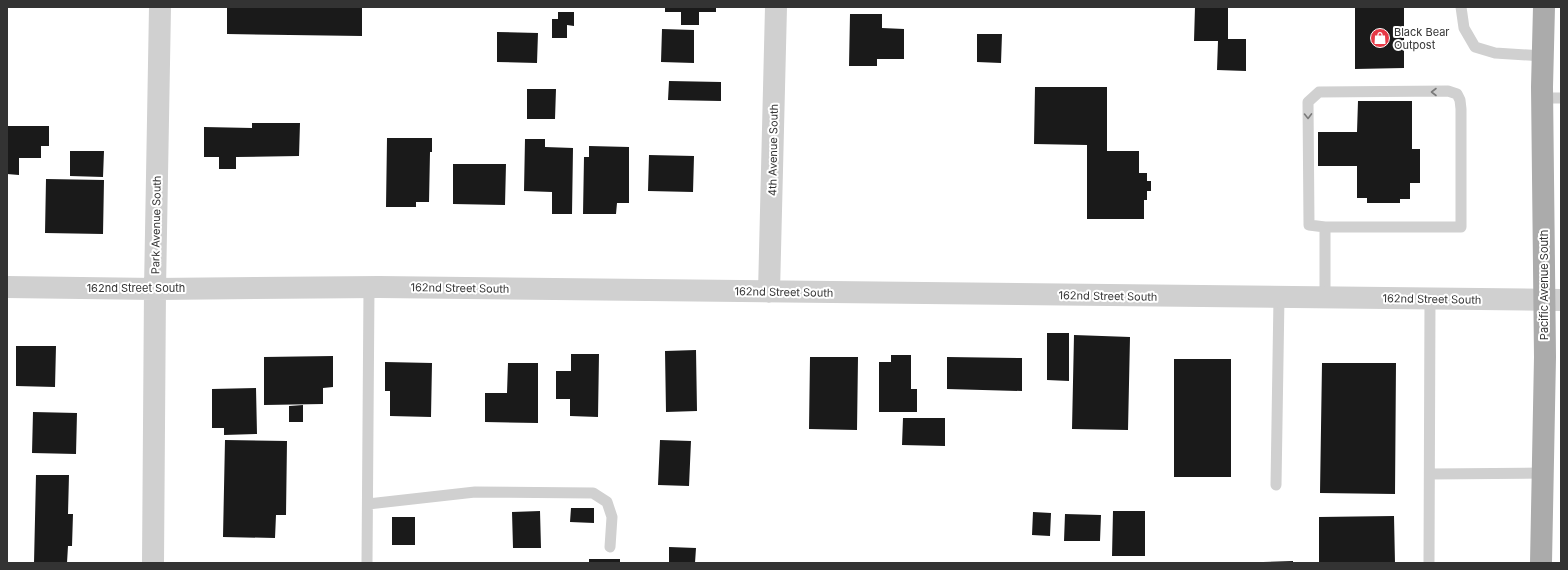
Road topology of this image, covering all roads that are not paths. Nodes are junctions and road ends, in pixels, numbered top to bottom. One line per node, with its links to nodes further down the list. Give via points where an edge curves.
1 (160, 7): 10 (street, Park Avenue South)
2 (776, 7): 11 (street, 4th Avenue South)
3 (1461, 7): 5 (lane, via 1464,28 1475,47 1495,53)
4 (1544, 7): 5 (main road, Pacific Avenue South)
5 (1543, 56): 6 (main road, Pacific Avenue South)
6 (1551, 98): 15 (main road, Pacific Avenue South)
7 (1325, 227): 7 (lane, one-way to 7, via 1461,227 1461,109 1457,94 1319,92 1308,102 1309,225); 13 (lane)
8 (7, 287): 10 (street, 162nd Street South)
9 (369, 287): 10 (street, 162nd Street South); 11 (street, 162nd Street South); 19 (lane)
10 (155, 288): 21 (street, Park Avenue South)
11 (770, 292): 12 (street, 162nd Street South)
12 (1279, 298): 13 (street, 162nd Street South); 18 (lane)
13 (1325, 298): 14 (street, 162nd Street South)
14 (1430, 299): 15 (street, 162nd Street South); 17 (lane)
15 (1553, 300): 16 (main road, Pacific Avenue South)
16 (1543, 473): 17 (lane); 24 (main road, Pacific Avenue South)
17 (1430, 474): 23 (lane)
18 (1276, 485)
19 (368, 504): 20 (lane, via 475,492 593,493 607,502 612,517); 22 (lane)
20 (610, 548)
21 (153, 563)
22 (367, 563)
23 (1429, 563)
24 (1541, 563)

